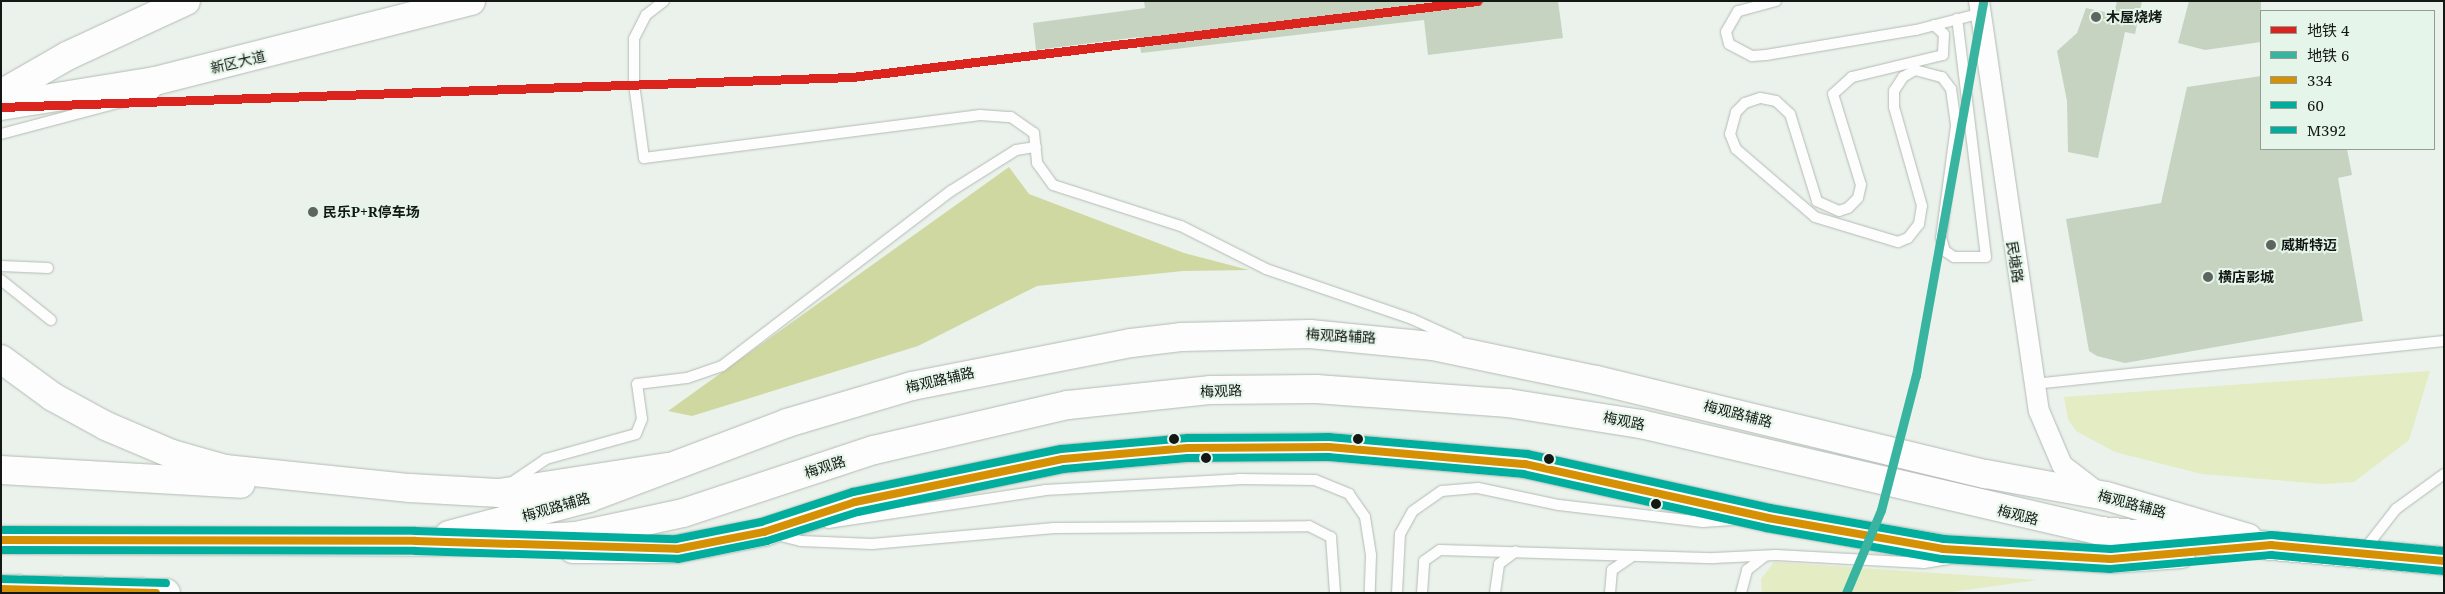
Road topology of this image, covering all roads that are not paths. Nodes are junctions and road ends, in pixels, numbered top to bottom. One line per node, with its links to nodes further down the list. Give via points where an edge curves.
1 (186, 1): 9 (main road, via 151,15)
2 (471, 1): 8 (main road, 新区大道)
3 (664, 1): 12 (lane, via 646,15 634,39 634,84 644,158 980,115 1011,117 1024,124 1034,133)
4 (1776, 1): 7 (lane, via 1738,11 1726,32 1729,44 1752,56 1766,55)
5 (1978, 7): 6 (lane); 20 (street, 民塘路)
6 (1957, 19): 7 (lane); 7 (lane, via 1986,257 1954,257 1945,251 1942,238 1956,126 1951,90 1942,77 1915,70 1903,77 1894,91 1894,107 1922,206 1919,224 1908,238 1898,242 1815,217 1736,148 1730,134 1733,117 1744,103 1760,98 1776,101 1790,114 1817,201 1839,211 1848,208 1858,198 1861,185 1834,94 1852,77 1943,55 1944,34)
7 (1934, 25)
8 (250, 60): 10 (main road, 新区大道, via 155,81); 11 (lane, via 107,108)
9 (1, 94)
10 (1, 106)
11 (1, 134)
12 (1036, 147): 18 (lane, via 1043,177 1053,185 1181,226 1266,269 1412,319); 25 (lane, via 1016,150 951,191 722,366 687,378 637,384 642,419 636,434 540,462)
13 (1, 266): 14 (lane)
14 (48, 268)
15 (1, 280): 16 (lane)
16 (51, 320)
17 (2444, 341): 20 (lane)
18 (1488, 357): 21 (main road, 梅观路辅路, via 1334,334 1242,334 1131,343 912,386 787,423); 26 (main road, 梅观路辅路, via 1986,474)
19 (1, 359): 24 (main road, via 83,414 172,454 225,469)
20 (2034, 384): 26 (street, 民塘路, via 2048,441 2062,465)
21 (667, 467): 25 (main road); 30 (main road, 梅观路辅路, via 589,498 486,527)
22 (1, 470): 24 (main road, via 187,482)
23 (2444, 474): 35 (lane, via 2396,509)
24 (410, 488): 25 (main road)
25 (499, 493)
26 (2106, 496): 32 (main road, 梅观路辅路)
27 (1768, 518): 28 (main road, via 1525,464 1394,450 1248,447 1126,452 999,471 855,502); 34 (main road); 44 (lane, via 1703,522 1559,505 1478,488 1442,491 1413,511 1400,534)
28 (764, 532): 31 (main road, via 678,549); 42 (lane, via 801,541 872,544 1054,528 1310,526 1331,537); 43 (lane, via 1045,490 1239,479 1315,480 1349,494 1365,517 1371,555)
29 (1, 540): 30 (main road, 梅观路)
30 (415, 541): 31 (main road, 梅观路)
31 (472, 542): 32 (main road, 梅观路, via 576,536 631,527 874,450 1068,405 1211,390 1316,389 1410,393 1578,412 1712,440 2048,522 2161,540)
32 (2271, 545): 34 (main road, via 2111,558); 35 (main road, 梅观路)
33 (1520, 550): 37 (lane); 45 (lane, via 1433,551 1424,561); 46 (lane, via 1504,556 1499,564)
34 (1986, 553): 36 (lane, via 1924,563)
35 (2362, 553): 38 (main road, 梅观路)
36 (1768, 555): 37 (lane); 48 (lane, via 1747,570)
37 (1640, 556): 47 (lane, via 1617,564)
38 (2444, 561)
39 (1, 589): 40 (main road)
40 (73, 592): 41 (main road)
41 (165, 593)
42 (1335, 593)
43 (1370, 593)
44 (1397, 593)
45 (1422, 593)
46 (1495, 593)
47 (1610, 593)
48 (1741, 593)

